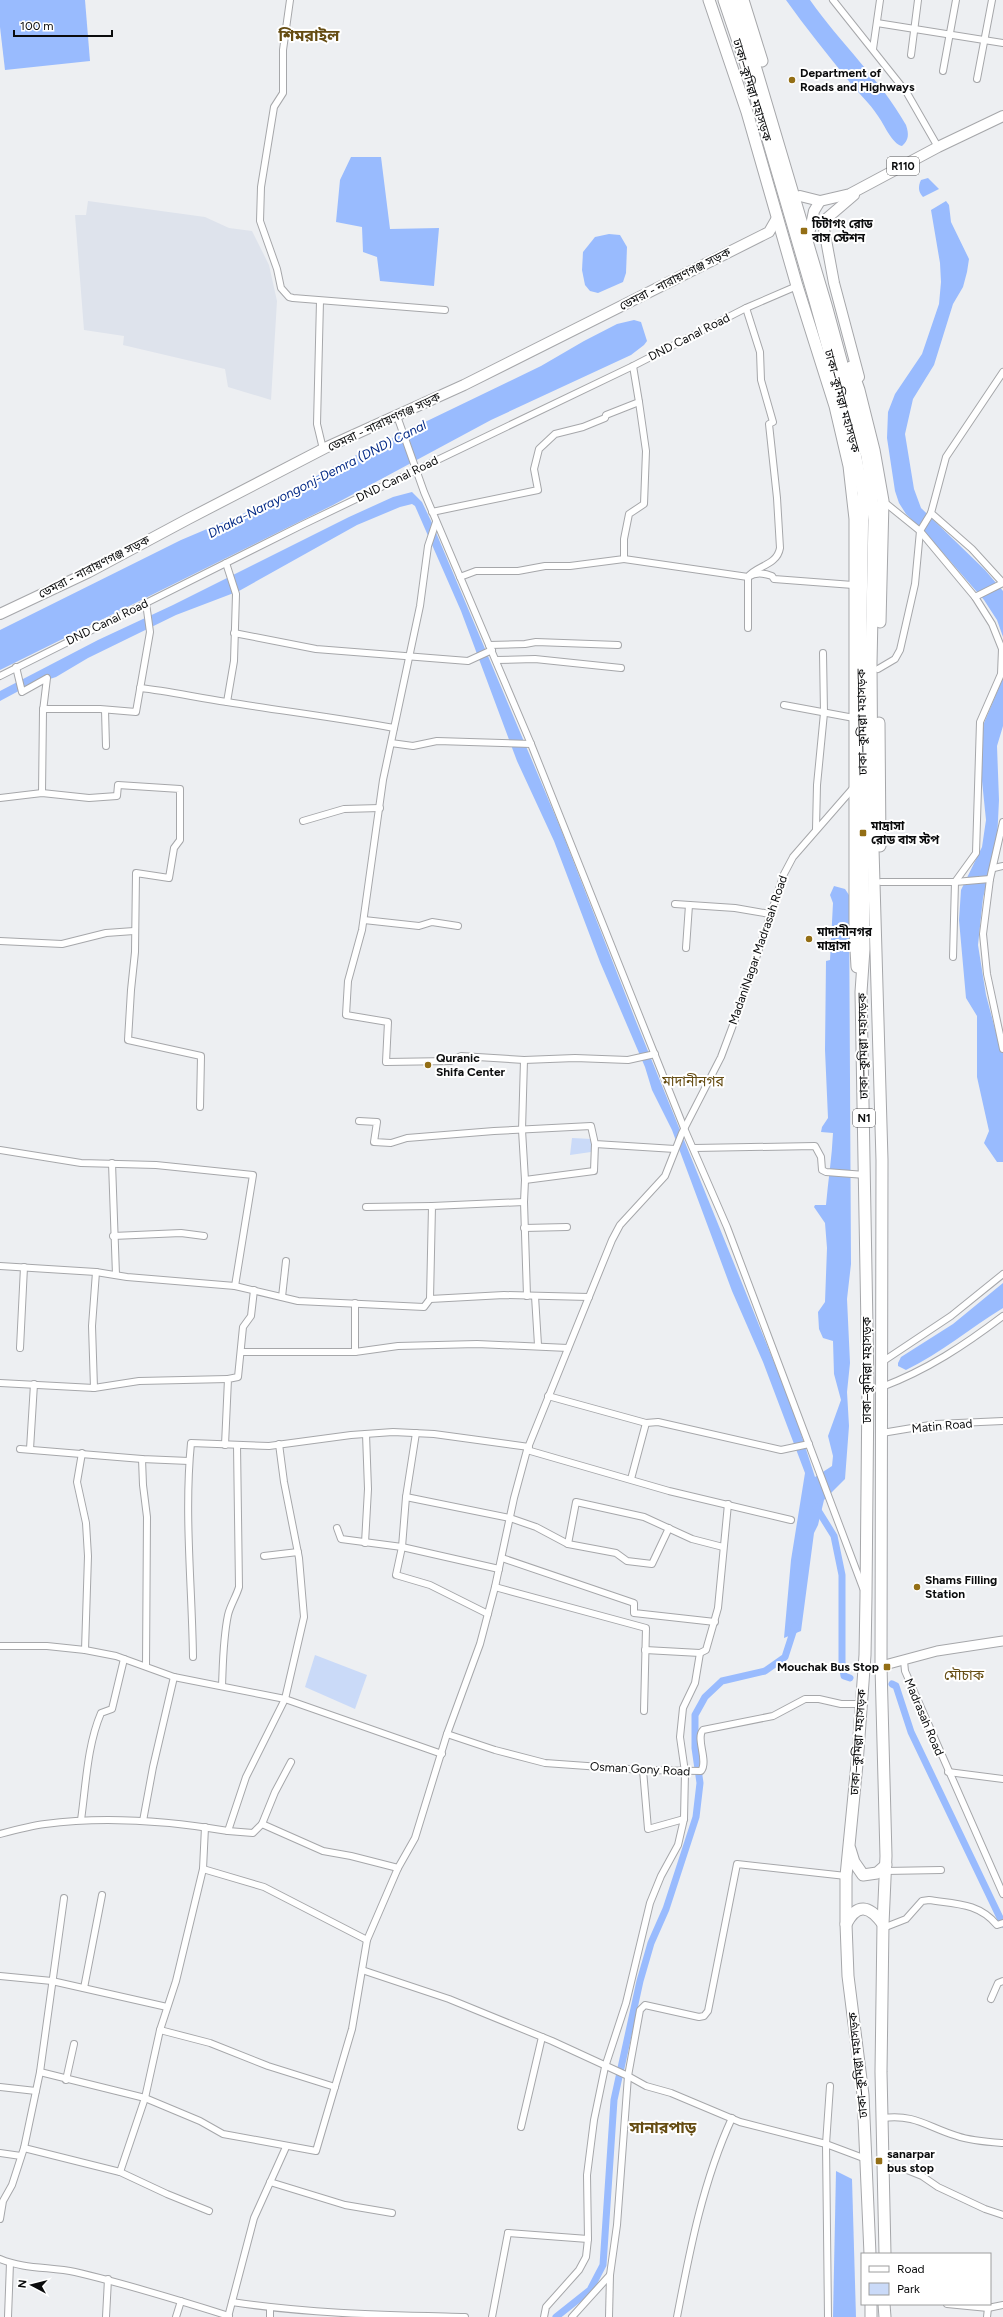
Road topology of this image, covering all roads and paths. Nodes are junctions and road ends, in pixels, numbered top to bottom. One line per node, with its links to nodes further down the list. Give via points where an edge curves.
1 (290, 0): 30 (street, via 283,50 283,92 274,108 261,187 260,221 284,293 293,298)
2 (709, 0): 25 (highway, via 747,112)
3 (724, 0): 98 (highway, ঢাকা–কুমিল্লা মহাসড়ক / N1, via 750,79 819,316 849,423 863,493 861,626 864,949)
4 (732, 0): 97 (highway, ঢাকা–কুমিল্লা মহাসড়ক / N1, via 750,49 813,261 867,456 874,520 871,671)
5 (743, 0): 23 (highway)
6 (834, 0): 16 (street)
7 (880, 0): 11 (street)
8 (918, 0): 12 (street)
9 (956, 0): 13 (street)
10 (992, 0): 14 (street)
11 (877, 23): 12 (street); 16 (street)
12 (914, 28): 13 (street); 17 (street)
13 (949, 34): 14 (street); 18 (street)
14 (985, 40): 15 (street); 19 (street)
15 (1003, 44)
16 (873, 49): 21 (street, via 907,93)
17 (911, 55)
18 (944, 71)
19 (977, 79)
20 (1003, 116): 21 (main road, R110)
21 (938, 147): 22 (main road, R110)
22 (861, 189): 24 (main road, R110, via 838,198); 35 (main road, via 830,213 824,223 834,283 862,386)
23 (800, 196): 24 (main road, R110); 26 (highway)
24 (820, 201): 26 (main road, via 814,211)
25 (777, 218): 27 (main road); 28 (highway)
26 (810, 230): 35 (highway, via 844,348)
27 (769, 232): 28 (main road); 37 (main road, ডেমরা - নারায়ণগঞ্জ সড়ক)
28 (783, 235): 29 (highway)
29 (797, 286): 31 (street, DND Canal Road); 50 (highway, via 835,406 850,466 855,518)
30 (320, 301): 32 (street); 38 (street, via 317,424)
31 (746, 308): 33 (street, DND Canal Road); 47 (street, via 760,352 761,380 773,422 769,424 778,498 780,548 779,554 766,567 751,572)
32 (445, 310)
33 (633, 366): 36 (street); 39 (street, DND Canal Road)
34 (1003, 372): 42 (street, via 946,457)
35 (859, 390): 40 (highway)
36 (639, 402): 41 (street, via 606,415 605,418 583,428 555,434 539,449 534,469 538,490); 45 (street, via 646,451 644,504 629,514 624,540)
37 (397, 416): 38 (main road, ডেমরা - নারায়ণগঞ্জ সড়ক); 39 (street)
38 (323, 450): 53 (main road, ডেমরা - নারায়ণগঞ্জ সড়ক, via 89,572)
39 (415, 471): 41 (street); 46 (street, DND Canal Road)
40 (883, 501): 44 (street); 63 (highway)
41 (432, 512): 43 (street)
42 (931, 514): 44 (street); 49 (street, via 972,549)
43 (436, 522): 48 (street); 59 (street, via 428,546 420,606)
44 (920, 531): 51 (street); 63 (street, via 915,584 900,650 895,659)
45 (624, 559): 47 (street); 48 (street, via 518,571 476,571)
46 (226, 563): 52 (street, DND Canal Road); 55 (street, via 236,594)
47 (748, 577): 50 (street, via 753,574 766,574 774,580); 54 (street)
48 (460, 578): 57 (street)
49 (1003, 583): 51 (street)
50 (853, 585): 71 (highway)
51 (975, 597): 87 (street, via 992,624 1002,649 1001,674 980,722 976,853)
52 (146, 603): 61 (street, DND Canal Road); 65 (street, via 150,632)
53 (0, 614)
54 (748, 628)
55 (234, 634): 59 (street, via 316,650); 66 (street, via 234,660)
56 (618, 645): 57 (street, via 536,642)
57 (490, 647): 59 (street, via 468,661); 60 (street)
58 (823, 653): 70 (street)
59 (409, 656): 72 (street)
60 (496, 660): 62 (street, via 534,659); 74 (street)
61 (16, 667): 64 (street, DND Canal Road); 68 (street, via 22,692 47,678)
62 (621, 668)
63 (878, 669): 86 (highway)
64 (0, 676)
65 (140, 688): 66 (street); 69 (street, via 136,712)
66 (227, 702): 72 (street, via 326,715)
67 (784, 705): 70 (street)
68 (43, 710): 69 (street); 77 (street)
69 (105, 710): 75 (street)
70 (824, 713): 71 (street); 82 (street, via 817,785)
71 (854, 718): 76 (highway)
72 (394, 728): 73 (street)
73 (391, 743): 74 (street, via 413,746 437,741); 79 (street)
74 (531, 744): 100 (street)
75 (106, 746)
76 (854, 787): 82 (street, MadaniNagar Madrasah Road); 98 (highway, via 855,932)
77 (42, 793): 78 (street); 93 (street, via 89,798 117,796 118,785 180,789 180,840 174,848 169,878 136,873)
78 (0, 798)
79 (380, 808): 80 (street, via 344,809); 91 (street)
80 (303, 821)
81 (1003, 822): 84 (street)
82 (816, 830): 90 (street, MadaniNagar Madrasah Road, via 793,857)
83 (1003, 866): 84 (street)
84 (994, 868): 85 (street)
85 (989, 879): 87 (street); 99 (street, via 983,934 987,974)
86 (881, 882): 87 (street); 97 (highway, via 882,964)
87 (955, 882): 96 (street)
88 (675, 904): 89 (street)
89 (689, 905): 90 (street, via 736,908); 95 (street)
90 (770, 914): 105 (street, MadaniNagar Madrasah Road, via 739,1009 720,1057)
91 (364, 920): 92 (street, via 419,926 432,922); 101 (street, via 348,982 346,1015 388,1022 386,1062 451,1060 461,1056)
92 (458, 926)
93 (134, 931): 94 (street, via 106,933 62,944); 102 (street, via 136,952 128,1040 200,1056)
94 (0, 941)
95 (686, 948)
96 (953, 957)
97 (876, 990): 140 (highway, ঢাকা–কুমিল্লা মহাসড়ক / N1, via 882,1160)
98 (861, 992): 111 (highway, ঢাকা–কুমিল্লা মহাসড়ক / N1)
99 (1002, 1045)
100 (655, 1054): 101 (street, via 628,1060); 105 (street)
101 (524, 1060): 104 (street)
102 (200, 1107)
103 (359, 1120): 104 (street, via 377,1122 374,1142 391,1143 407,1138)
104 (522, 1130): 106 (street, via 591,1126); 112 (street)
105 (683, 1131): 107 (street, MadaniNagar Madrasah Road); 108 (street)
106 (595, 1144): 107 (street); 112 (street, via 594,1171)
107 (676, 1147): 131 (street, MadaniNagar Madrasah Road, via 665,1176 620,1224)
108 (694, 1148): 111 (street, via 815,1146 821,1157 822,1170); 155 (street, via 767,1330)
109 (0, 1150): 110 (street, via 66,1162)
110 (112, 1163): 118 (street); 126 (street, via 253,1175)
111 (860, 1174): 178 (highway, ঢাকা–কুমিল্লা মহাসড়ক / N1, via 868,1383)
112 (525, 1180): 113 (street)
113 (524, 1202): 114 (street); 117 (street)
114 (432, 1206): 115 (street); 132 (street)
115 (366, 1207)
116 (567, 1227): 117 (street)
117 (524, 1228): 128 (street)
118 (113, 1236): 119 (street, via 181,1233); 125 (street)
119 (204, 1236)
120 (286, 1261): 130 (street)
121 (0, 1266): 122 (street)
122 (24, 1267): 123 (street); 136 (street)
123 (96, 1272): 125 (street); 145 (street, via 92,1326)
124 (1003, 1274): 140 (street, via 950,1316)
125 (116, 1275): 126 (street)
126 (235, 1286): 127 (street)
127 (254, 1290): 130 (street); 138 (street, via 251,1316 243,1327)
128 (527, 1296): 129 (street); 132 (street)
129 (535, 1296): 131 (street); 135 (street)
130 (282, 1297): 133 (street, via 298,1301)
131 (589, 1297): 137 (street, MadaniNagar Madrasah Road)
132 (430, 1299): 133 (street, via 424,1307)
133 (355, 1303): 139 (street)
134 (1003, 1316): 144 (street, via 985,1332 913,1376)
135 (538, 1345): 137 (street); 139 (street, via 398,1346)
136 (20, 1348)
137 (568, 1348): 146 (street, MadaniNagar Madrasah Road)
138 (241, 1352): 139 (street); 141 (street, via 238,1377)
139 (355, 1352)
140 (882, 1362): 144 (highway, ঢাকা–কুমিল্লা মহাসড়ক / N1)
141 (228, 1379): 145 (street, via 139,1381); 153 (street)
142 (0, 1383): 143 (street)
143 (34, 1384): 145 (street); 158 (street)
144 (882, 1387): 150 (highway, ঢাকা–কুমিল্লা মহাসড়ক / N1)
145 (94, 1388)
146 (548, 1396): 148 (street); 156 (street, MadaniNagar Madrasah Road)
147 (1003, 1421): 150 (street, Matin Road, via 936,1424)
148 (646, 1423): 155 (street, via 658,1422 781,1450); 162 (street)
149 (416, 1432): 151 (street); 156 (street); 163 (street)
150 (882, 1432): 190 (highway, ঢাকা–কুমিল্লা মহাসড়ক / N1)
151 (366, 1434): 152 (street); 169 (street)
152 (279, 1444): 154 (street); 173 (street)
153 (225, 1445): 154 (street); 161 (street, via 190,1443)
154 (237, 1445): 192 (street, via 239,1587 229,1613 224,1638)
155 (808, 1445): 178 (street)
156 (528, 1448): 162 (street); 165 (street, MadaniNagar Madrasah Road)
157 (20, 1449): 158 (street)
158 (30, 1449): 159 (street)
159 (82, 1453): 160 (street); 183 (street, via 77,1482 86,1523 88,1556)
160 (142, 1459): 161 (street); 189 (street, via 147,1517)
161 (189, 1461): 186 (street, via 186,1518)
162 (631, 1480): 164 (street)
163 (406, 1497): 165 (street); 171 (street)
164 (728, 1504): 166 (street); 172 (street)
165 (510, 1518): 170 (street); 175 (street, MadaniNagar Madrasah Road)
166 (791, 1520)
167 (337, 1528): 169 (street, via 341,1539)
168 (669, 1528): 170 (street, via 652,1564 626,1561 616,1553); 170 (street, via 644,1517 576,1502); 172 (street, via 692,1539)
169 (366, 1543): 171 (street)
170 (568, 1544)
171 (402, 1547): 176 (street); 179 (street, via 396,1575 430,1585)
172 (723, 1547): 180 (street)
173 (298, 1552): 174 (street); 193 (street, via 304,1617)
174 (264, 1556)
175 (502, 1558): 176 (street, MadaniNagar Madrasah Road); 180 (street, via 634,1603 634,1614)
176 (499, 1569): 177 (street, MadaniNagar Madrasah Road)
177 (495, 1587): 179 (street, MadaniNagar Madrasah Road); 184 (street, via 646,1628)
178 (866, 1596): 194 (highway, ঢাকা–কুমিল্লা মহাসড়ক / N1, via 865,1655)
179 (488, 1614): 196 (street, MadaniNagar Madrasah Road)
180 (715, 1622): 185 (street, via 706,1650)
181 (1003, 1641): 188 (street, via 937,1651)
182 (0, 1646): 183 (street, via 47,1646)
183 (85, 1650): 187 (street)
184 (645, 1650): 185 (street); 195 (street)
185 (700, 1653): 200 (street, via 695,1683 683,1708 680,1737)
186 (193, 1657)
187 (124, 1659): 189 (street); 204 (street, via 112,1709 101,1713 98,1722)
188 (904, 1661): 190 (street); 201 (street, Madrasah Road, via 905,1671)
189 (146, 1666): 191 (street)
190 (881, 1666): 212 (highway, ঢাকা–কুমিল্লা মহাসড়ক / N1)
191 (174, 1676): 192 (street); 205 (street)
192 (222, 1686): 193 (street)
193 (285, 1699): 197 (street); 208 (street, via 246,1777)
194 (860, 1704): 200 (street, Osman Gony Road, via 805,1699 773,1716 703,1730 700,1736 704,1767 701,1771); 210 (highway, ঢাকা–কুমিল্লা মহাসড়ক / N1)
195 (644, 1711)
196 (447, 1734): 197 (street, MadaniNagar Madrasah Road); 199 (street, Osman Gony Road, via 545,1763)
197 (442, 1754): 211 (street, MadaniNagar Madrasah Road, via 414,1838)
198 (291, 1762): 206 (street, via 274,1792)
199 (643, 1770): 200 (street, Osman Gony Road); 203 (street, via 648,1829)
200 (686, 1772): 203 (street)
201 (948, 1772): 202 (street); 216 (street, Madrasah Road)
202 (1003, 1780)
203 (684, 1819): 233 (street, via 678,1845 650,1903 626,2003)
204 (81, 1820): 205 (street); 209 (street, via 44,1824)
205 (143, 1822): 207 (street)
206 (262, 1824): 208 (street, via 253,1833); 211 (street, via 323,1851)
207 (205, 1827): 208 (street); 213 (street)
208 (228, 1831)
209 (0, 1834)
210 (849, 1846): 212 (highway, via 854,1862 863,1875 877,1873); 215 (highway, ঢাকা–কুমিল্লা মহাসড়ক / N1)
211 (398, 1868): 222 (street, MadaniNagar Madrasah Road)
212 (885, 1868): 214 (street); 221 (highway, ঢাকা–কুমিল্লা মহাসড়ক / N1)
213 (203, 1869): 222 (street, via 264,1887); 229 (street, via 176,1981)
214 (940, 1870)
215 (846, 1876): 219 (highway, ঢাকা–কুমিল্লা মহাসড়ক / N1); 235 (street, via 737,1864 708,2011 699,2017 645,2005 640,2010)
216 (1003, 1894)
217 (102, 1895): 227 (street)
218 (64, 1898): 225 (street)
219 (846, 1924): 221 (highway, via 854,1912 865,1909 870,1910); 251 (highway, ঢাকা–কুমিল্লা মহাসড়ক / N1, via 848,1976 863,2095)
220 (1000, 1924): 221 (street, via 978,1908 929,1900 922,1901 906,1919)
221 (883, 1926): 243 (highway, ঢাকা–কুমিল্লা মহাসড়ক / N1)
222 (367, 1940): 223 (street, MadaniNagar Madrasah Road)
223 (362, 1970): 231 (street, via 442,1996); 239 (street, MadaniNagar Madrasah Road, via 352,2029)
224 (0, 1976): 225 (street)
225 (52, 1981): 227 (street); 234 (street)
226 (1003, 1981): 228 (street, via 998,1983)
227 (84, 1988): 229 (street)
228 (991, 1999)
229 (167, 2007): 230 (street)
230 (160, 2030): 239 (street, via 210,2043 268,2066); 241 (street)
231 (542, 2037): 233 (street); 244 (street)
232 (74, 2044): 236 (street)
233 (605, 2067): 235 (street); 259 (street, via 594,2120 587,2175)
234 (40, 2072): 236 (street); 240 (street)
235 (628, 2076): 242 (street, via 646,2086 671,2092); 264 (street)
236 (66, 2080): 241 (street)
237 (830, 2086): 245 (street)
238 (0, 2087): 240 (street)
239 (335, 2087): 247 (street, MadaniNagar Madrasah Road, via 316,2151)
240 (36, 2091): 248 (street)
241 (145, 2098): 247 (street, via 200,2121 223,2134); 253 (street)
242 (732, 2118): 245 (street, via 758,2128); 284 (street, via 720,2145 700,2208)
243 (883, 2118): 246 (street, via 917,2119 958,2136); 252 (highway, ঢাকা–কুমিল্লা মহাসড়ক / N1)
244 (521, 2128)
245 (826, 2144): 251 (street); 285 (street)
246 (1003, 2144)
247 (286, 2147): 254 (street)
248 (24, 2148): 250 (street); 253 (street)
249 (0, 2153): 250 (street)
250 (21, 2156): 258 (street, via 12,2185 3,2201)
251 (866, 2159): 260 (highway, ঢাকা–কুমিল্লা মহাসড়ক / N1)
252 (885, 2168): 257 (street, via 902,2168 985,2209); 261 (highway, ঢাকা–কুমিল্লা মহাসড়ক / N1)
253 (120, 2172): 255 (street)
254 (270, 2182): 256 (street, via 345,2205); 267 (street, via 254,2218)
255 (209, 2211)
256 (392, 2212)
257 (1003, 2214)
258 (0, 2219)
259 (588, 2239): 280 (street, via 508,2233); 281 (street, via 586,2257 580,2270 546,2307)
260 (870, 2253)
261 (885, 2253)
262 (0, 2259): 263 (street)
263 (10, 2263): 265 (street, via 62,2269); 275 (street)
264 (610, 2275): 282 (street); 283 (street)
265 (108, 2279): 266 (street); 276 (street)
266 (181, 2301): 274 (street); 277 (street)
267 (232, 2302): 272 (street); 274 (street)
268 (871, 2305): 286 (highway)
269 (884, 2305): 287 (highway)
270 (962, 2305): 273 (street)
271 (1003, 2305): 273 (street)
272 (270, 2308): 278 (street); 279 (street)
273 (988, 2308): 288 (street)
274 (229, 2316)
275 (8, 2317)
276 (106, 2317)
277 (176, 2317)
278 (270, 2317)
279 (465, 2317)
280 (492, 2317)
281 (544, 2317)
282 (572, 2317)
283 (609, 2317)
284 (677, 2317)
285 (828, 2317)
286 (871, 2317)
287 (884, 2317)
288 (987, 2317)

